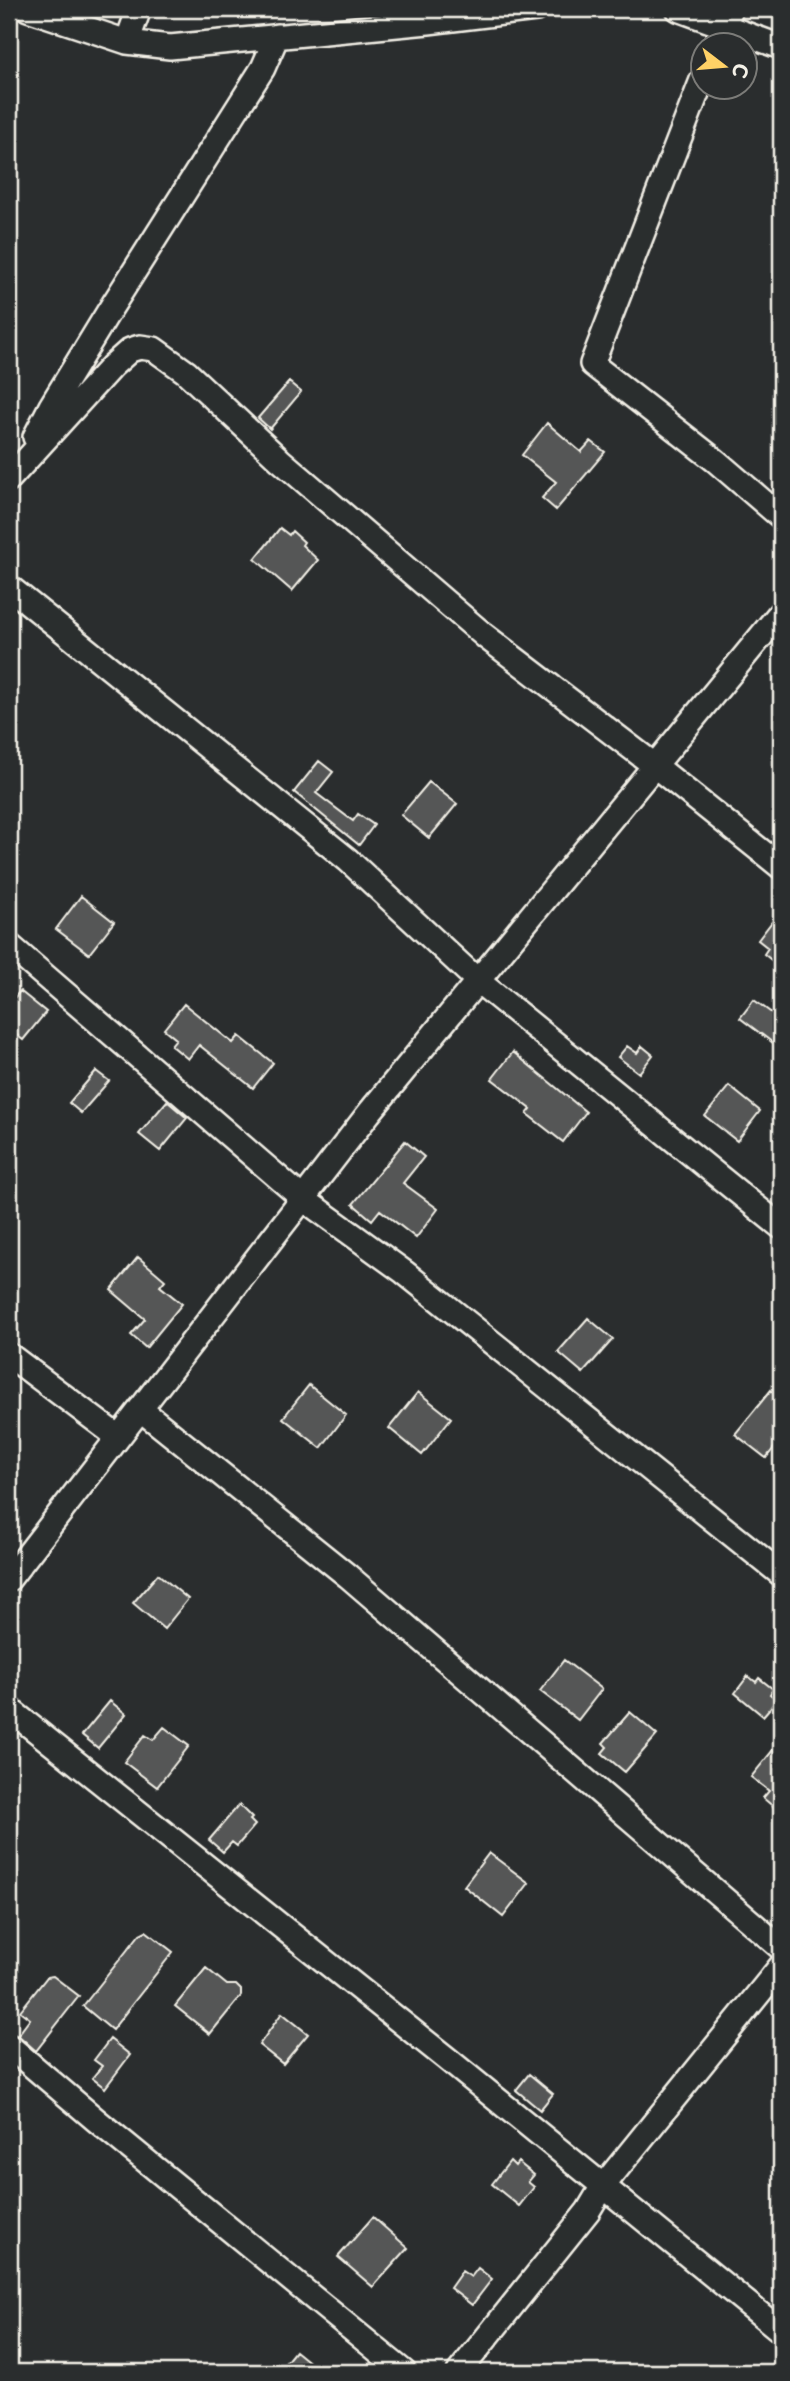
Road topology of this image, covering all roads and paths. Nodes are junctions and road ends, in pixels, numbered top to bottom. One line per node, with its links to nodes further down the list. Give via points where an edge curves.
1 (28, 9): 8 (street)
2 (139, 9): 8 (street)
3 (536, 9): 5 (street)
4 (678, 9): 6 (street)
5 (430, 16): 7 (street)
6 (724, 27): 9 (street)
7 (277, 36): 8 (street, via 170,47); 11 (street, via 263,68 51,406)
8 (127, 42)
9 (781, 47)
10 (693, 102): 12 (street, via 592,364)
11 (16, 470): 15 (street, via 130,350 140,346 154,349 186,372 280,460 485,636)
12 (781, 517)
13 (9, 587): 18 (street, via 348,860)
14 (781, 612): 15 (street)
15 (654, 765): 16 (street); 18 (street)
16 (781, 867)
17 (9, 945): 19 (street)
18 (478, 981): 19 (street); 20 (street)
19 (302, 1198): 22 (street); 24 (street, via 404,1272)
20 (781, 1227)
21 (9, 1355): 23 (street)
22 (140, 1409): 23 (street); 27 (street, via 348,1576)
23 (118, 1437): 25 (street)
24 (781, 1574)
25 (9, 1579)
26 (9, 1709): 30 (street)
27 (781, 1948)
28 (781, 1966): 30 (street)
29 (9, 2046): 32 (street)
30 (603, 2186): 31 (street); 33 (street)
31 (781, 2331)
32 (404, 2372)
33 (459, 2372)

